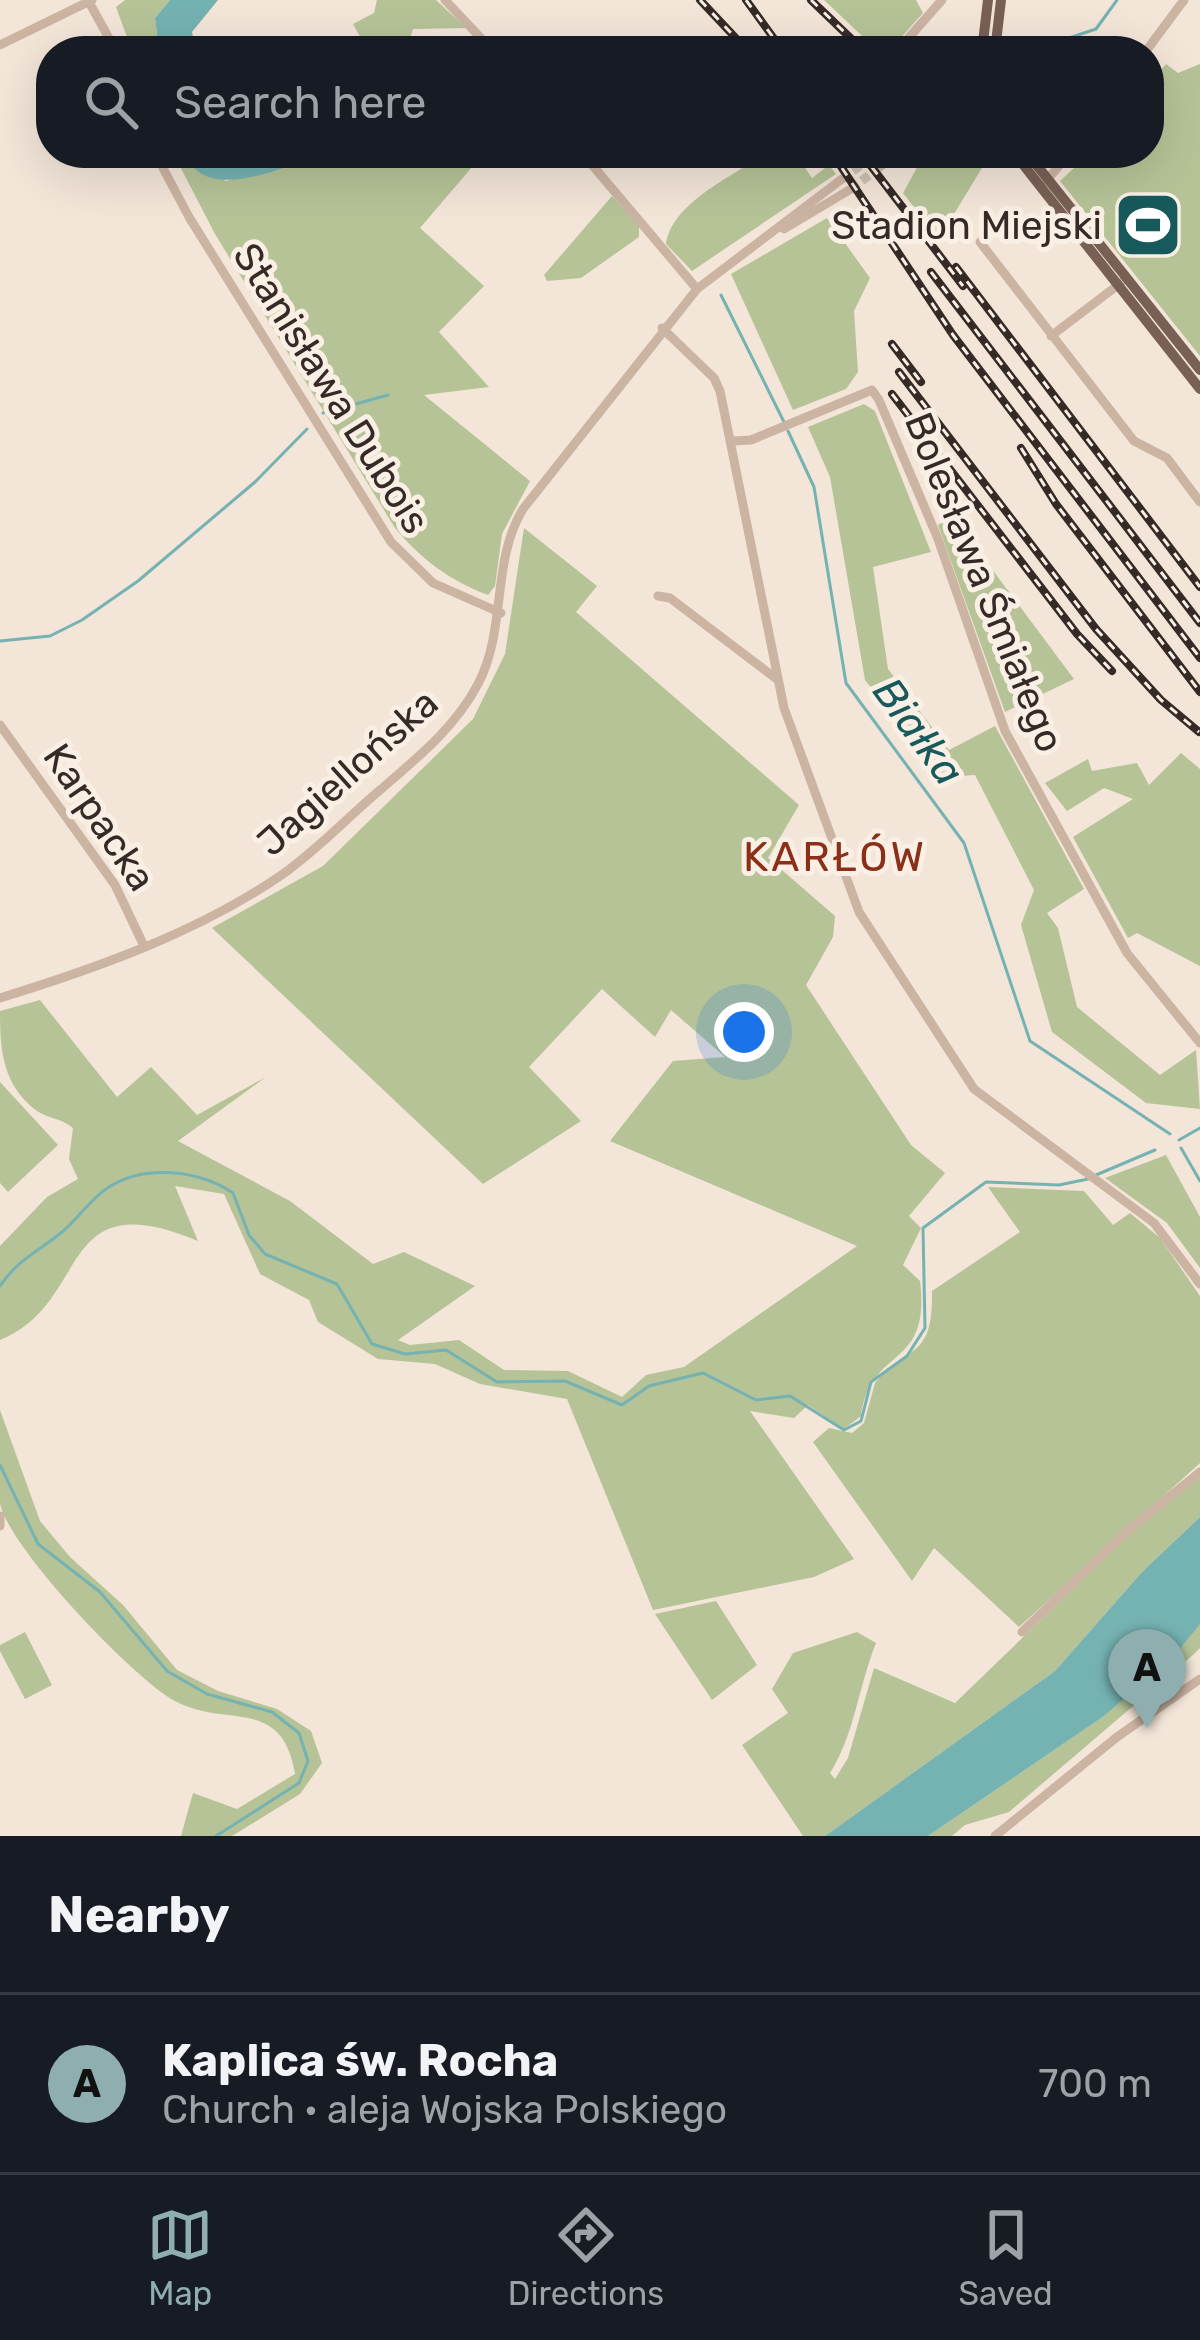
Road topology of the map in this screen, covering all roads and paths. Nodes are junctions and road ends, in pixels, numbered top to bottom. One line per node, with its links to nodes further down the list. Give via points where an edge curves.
1 (445, 0): 8 (street)
2 (942, 0): 9 (street)
3 (988, 0): 10 (main road)
4 (1001, 0): 11 (main road)
5 (1184, 0): 12 (street)
6 (91, 1): 7 (street); 13 (street)
7 (108, 36)
8 (479, 36)
9 (910, 36)
10 (986, 36)
11 (990, 36)
12 (1157, 36)
13 (0, 45)
14 (163, 168): 33 (street, Stanisława Dubois, via 391,542 433,583)
15 (595, 168): 25 (street)
16 (1026, 168): 24 (main road)
17 (1038, 168): 20 (main road)
18 (1057, 168): 20 (street)
19 (842, 179): 22 (street, Jagiellońska)
20 (1047, 180): 24 (main road)
21 (851, 189): 22 (street, Jagiellońska)
22 (762, 239): 25 (street, Jagiellońska)
23 (980, 242): 27 (street)
24 (1122, 282): 27 (street); 28 (main road); 29 (main road)
25 (698, 289): 26 (street, Jagiellońska)
26 (662, 328): 30 (street, via 715,378); 33 (street, Jagiellońska, via 514,524)
27 (1051, 336): 31 (street, via 1135,441 1167,458)
28 (1200, 370)
29 (1200, 388)
30 (733, 441): 34 (street); 38 (street, Bolesława Śmiałego, via 872,390 938,539 1005,730 1126,953)
31 (1200, 502)
32 (658, 596): 34 (street)
33 (500, 613): 36 (street, Jagiellońska, via 476,687 434,742 286,872)
34 (778, 680): 39 (street, via 866,925 974,1089 1165,1233)
35 (0, 725): 36 (street, Karpacka, via 115,885)
36 (144, 946): 37 (street, Jagiellońska)
37 (0, 998)
38 (1200, 1043)
39 (1200, 1284)
40 (1200, 1472): 43 (street)
41 (0, 1516): 42 (street)
42 (0, 1526)
43 (1022, 1632)
44 (1200, 1679): 45 (street)
45 (995, 1836)

